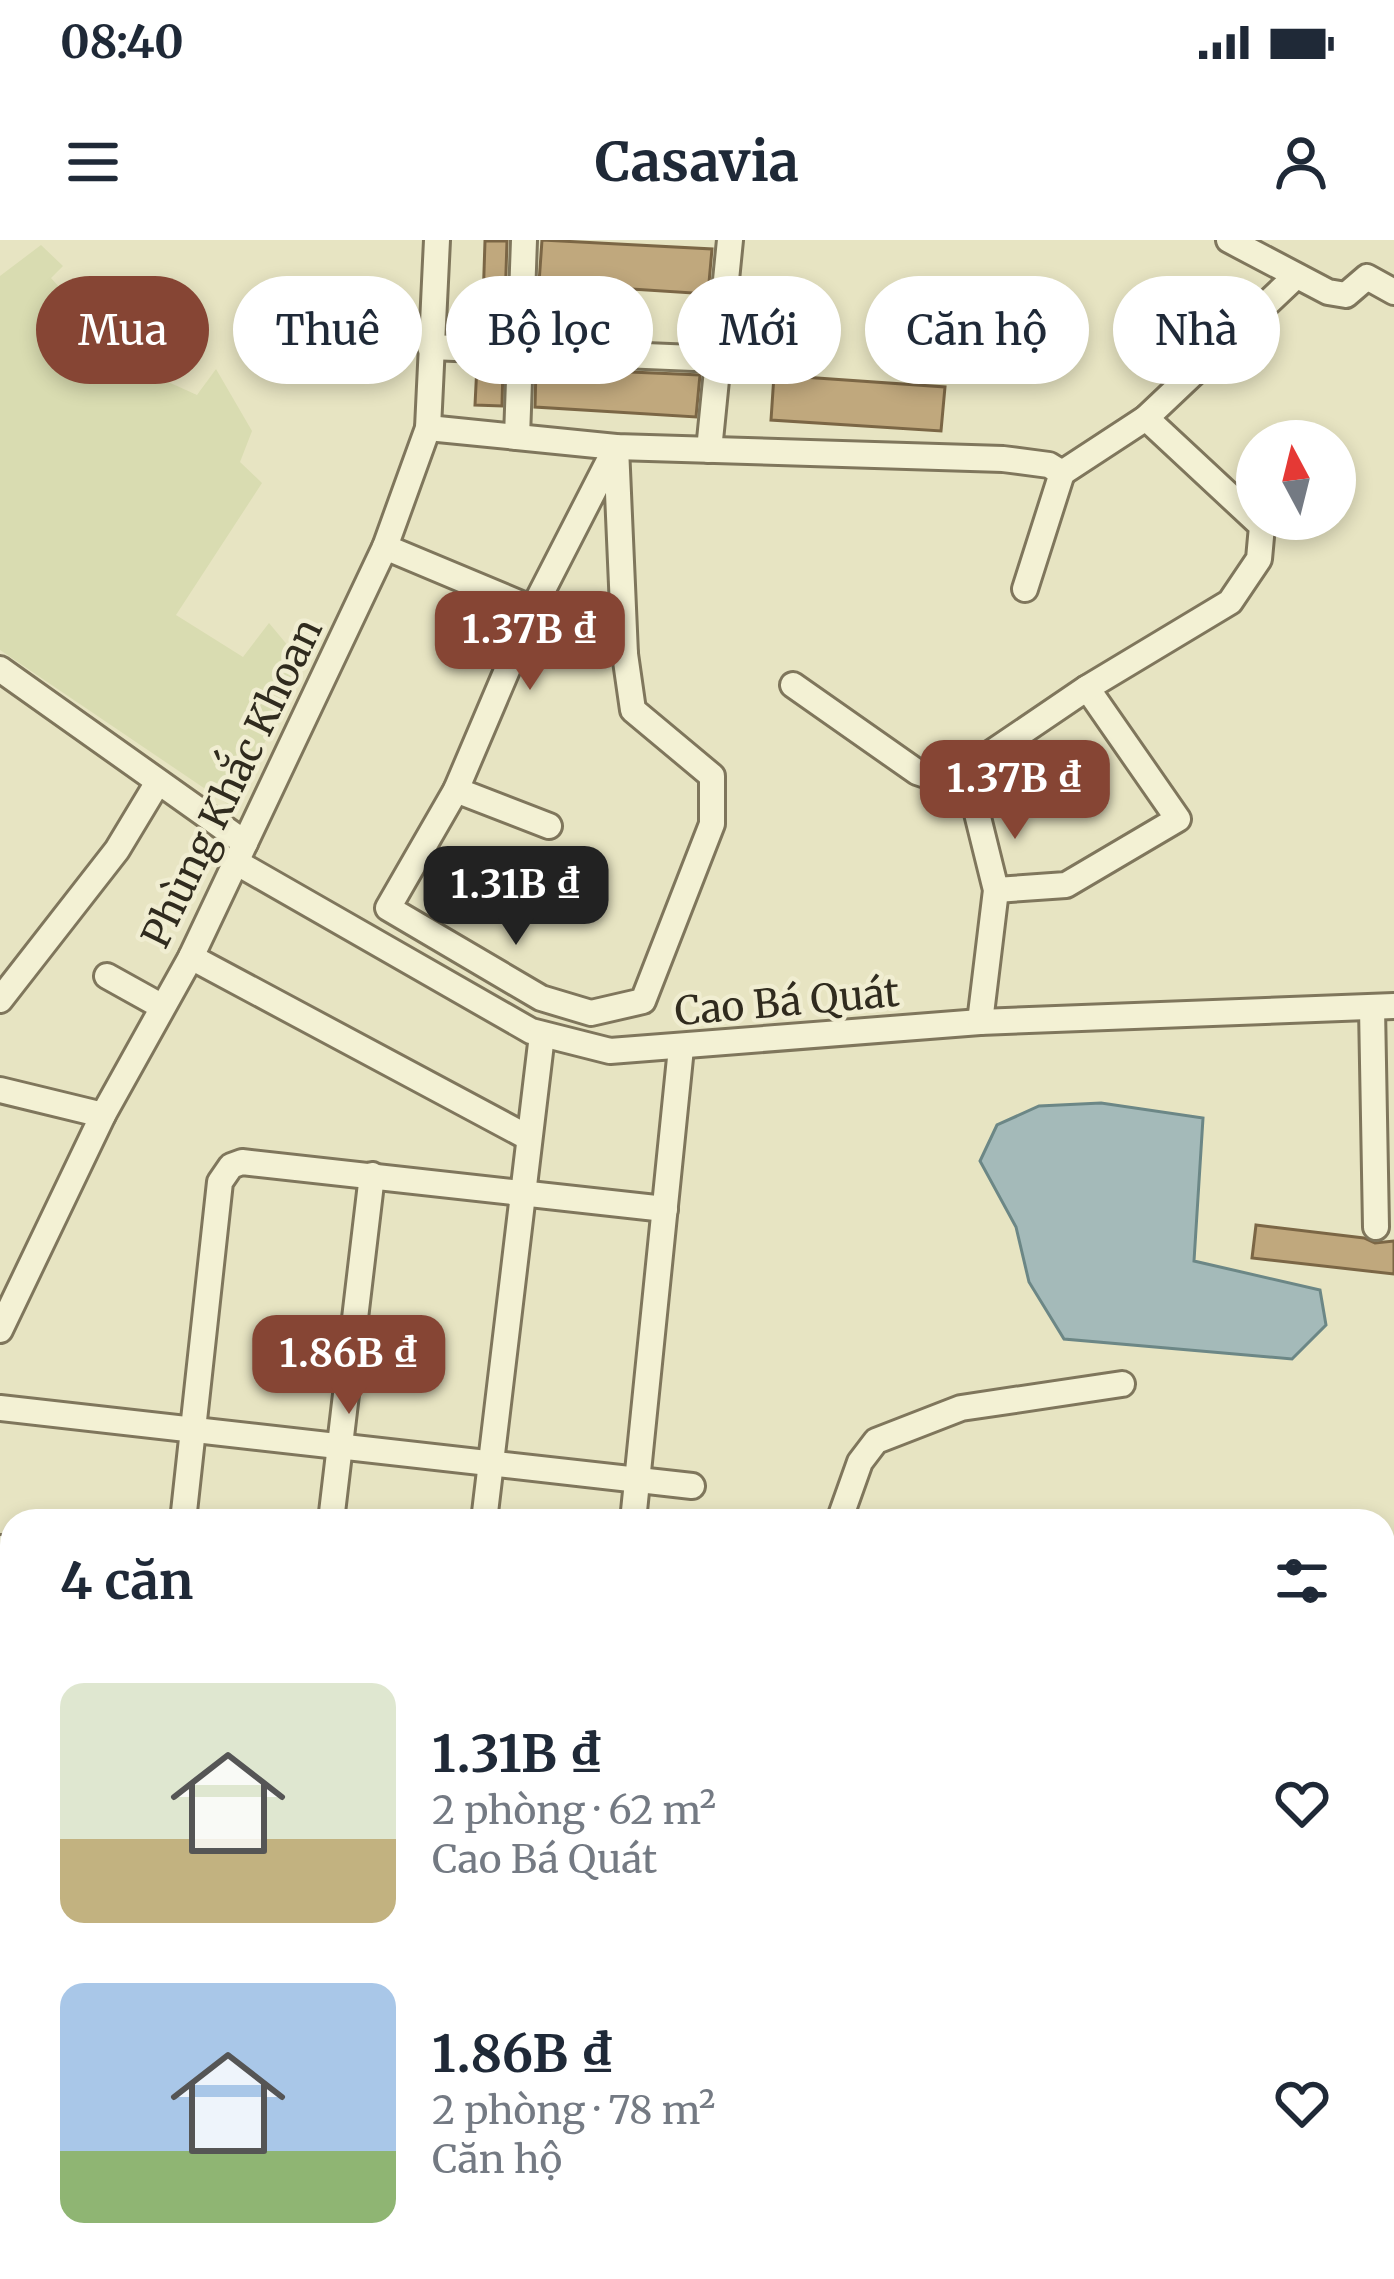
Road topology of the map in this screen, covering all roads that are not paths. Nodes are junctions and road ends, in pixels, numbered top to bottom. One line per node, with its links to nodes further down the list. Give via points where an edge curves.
1 (437, 240): 9 (street, Phùng Khắc Khoan)
2 (524, 240): 5 (street)
3 (730, 240): 6 (street)
4 (1229, 240): 7 (street)
5 (523, 276)
6 (726, 276)
7 (1296, 276): 8 (street, via 1346,295 1364,277); 13 (street)
8 (1394, 292)
9 (430, 347): 10 (street); 14 (street, Phùng Khắc Khoan)
10 (446, 348)
11 (519, 384): 15 (street)
12 (716, 384): 17 (street)
13 (1146, 418): 18 (street); 25 (street, via 1262,526 1259,559 1230,602)
14 (428, 428): 15 (street); 19 (street, Phùng Khắc Khoan)
15 (517, 437): 16 (street)
16 (616, 447): 17 (street); 21 (street); 22 (street)
17 (709, 450): 18 (street, via 1003,459)
18 (1062, 473): 20 (street)
19 (385, 547): 21 (street); 30 (street, Phùng Khắc Khoan)
20 (1025, 589)
21 (533, 609): 22 (street); 28 (street)
22 (625, 655): 28 (street, via 633,710 712,776 712,824 643,1001 591,1013 542,998 388,908)
23 (0, 669): 27 (street, Cao Bá Quát)
24 (793, 685): 26 (street, via 917,772)
25 (1087, 688): 26 (street, via 981,758); 31 (street, via 1178,819 1066,885)
26 (969, 781): 31 (street)
27 (158, 782): 30 (street, Cao Bá Quát); 34 (street, via 117,850)
28 (456, 790): 29 (street)
29 (548, 826)
30 (239, 852): 32 (street, Phùng Khắc Khoan); 38 (street, Cao Bá Quát)
31 (996, 890): 37 (street)
32 (191, 957): 35 (street, Phùng Khắc Khoan); 42 (street)
33 (107, 976): 35 (street)
34 (0, 1000)
35 (161, 1006): 41 (street, Phùng Khắc Khoan)
36 (1383, 1007): 37 (street, Cao Bá Quát); 46 (street)
37 (980, 1022): 39 (street, Cao Bá Quát)
38 (542, 1035): 39 (street, Cao Bá Quát, via 610,1051); 42 (street)
39 (681, 1048): 45 (street)
40 (0, 1090): 41 (street)
41 (103, 1114): 47 (street, Phùng Khắc Khoan)
42 (529, 1138): 44 (street)
43 (372, 1175): 44 (street); 50 (street, via 242,1162 224,1174); 51 (street)
44 (523, 1192): 45 (street); 52 (street)
45 (665, 1209): 53 (street)
46 (1376, 1227)
47 (3, 1316)
48 (1122, 1384): 59 (street, via 961,1408 875,1441)
49 (0, 1408): 50 (street)
50 (194, 1430): 51 (street); 55 (street)
51 (340, 1446): 52 (street); 56 (street)
52 (490, 1463): 53 (street); 57 (street)
53 (637, 1480): 54 (street); 58 (street)
54 (692, 1486)
55 (184, 1509)
56 (332, 1509)
57 (485, 1509)
58 (634, 1509)
59 (843, 1509)

